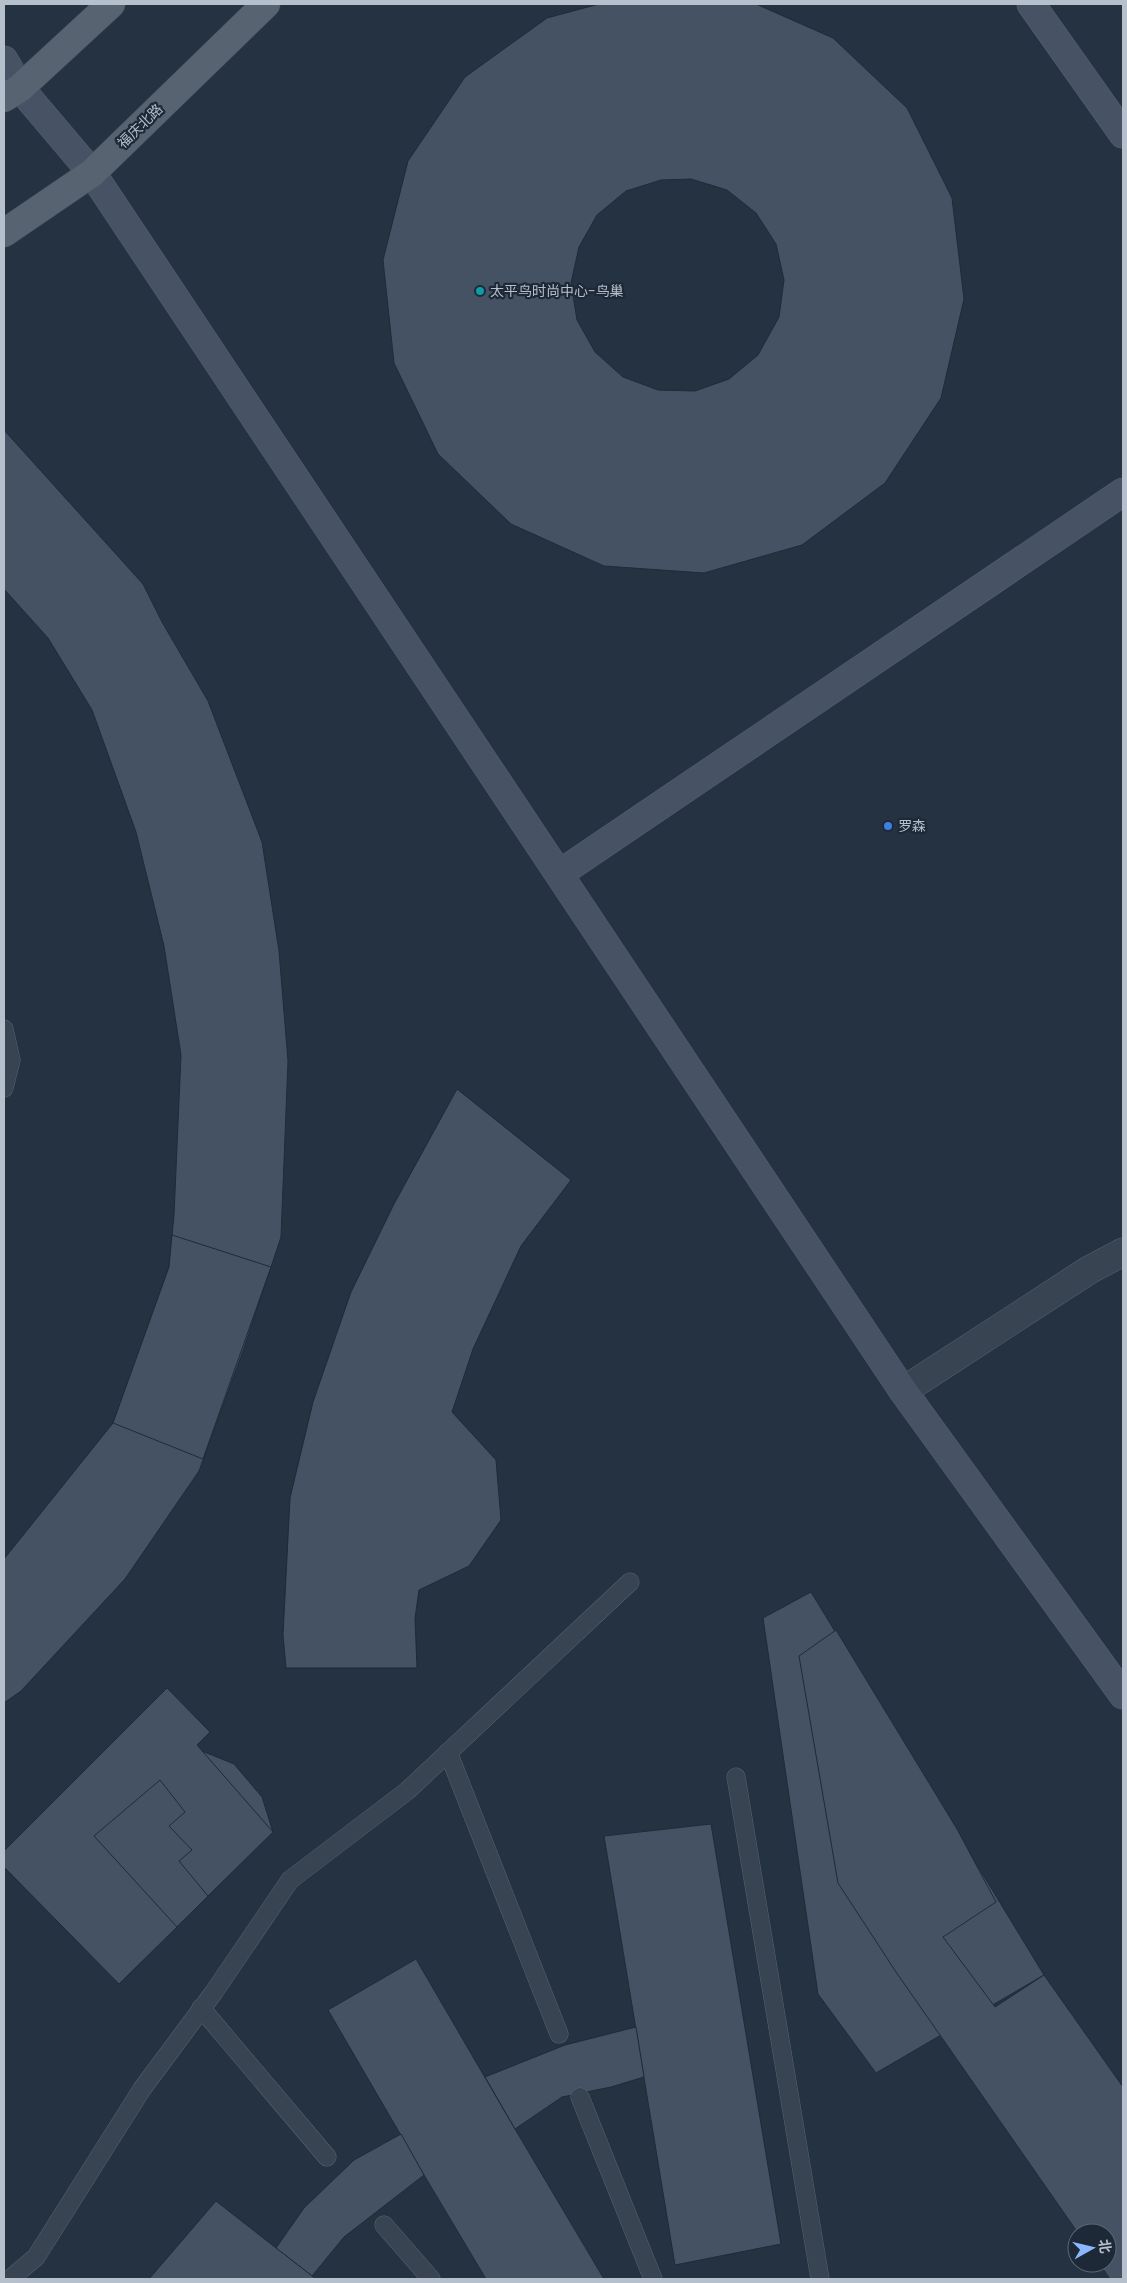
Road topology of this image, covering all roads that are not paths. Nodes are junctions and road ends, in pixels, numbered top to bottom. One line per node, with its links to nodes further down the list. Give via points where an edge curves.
1 (111, 4): 5 (main road)
2 (266, 4): 7 (main road, 福庆北路)
3 (1031, 4): 6 (street)
4 (4, 60): 5 (street)
5 (12, 93): 7 (street)
6 (1123, 134)
7 (92, 172): 8 (main road, 福庆北路); 10 (street)
8 (4, 233)
9 (1123, 492): 10 (street)
10 (559, 874): 14 (street)
11 (4, 1029): 12 (lane, via 11,1060)
12 (4, 1088)
13 (1123, 1252): 14 (street, via 1089,1270)
14 (903, 1391): 16 (street)
15 (630, 1582): 17 (lane)
16 (1123, 1696)
17 (448, 1752): 19 (lane, via 407,1791 290,1880); 20 (lane)
18 (736, 1777): 27 (lane)
19 (201, 2008): 22 (lane); 24 (lane, via 142,2089 36,2257)
20 (559, 2034)
21 (580, 2097): 26 (lane)
22 (327, 2157)
23 (384, 2225): 25 (lane)
24 (10, 2279)
25 (431, 2279)
26 (654, 2279)
27 (820, 2279)

